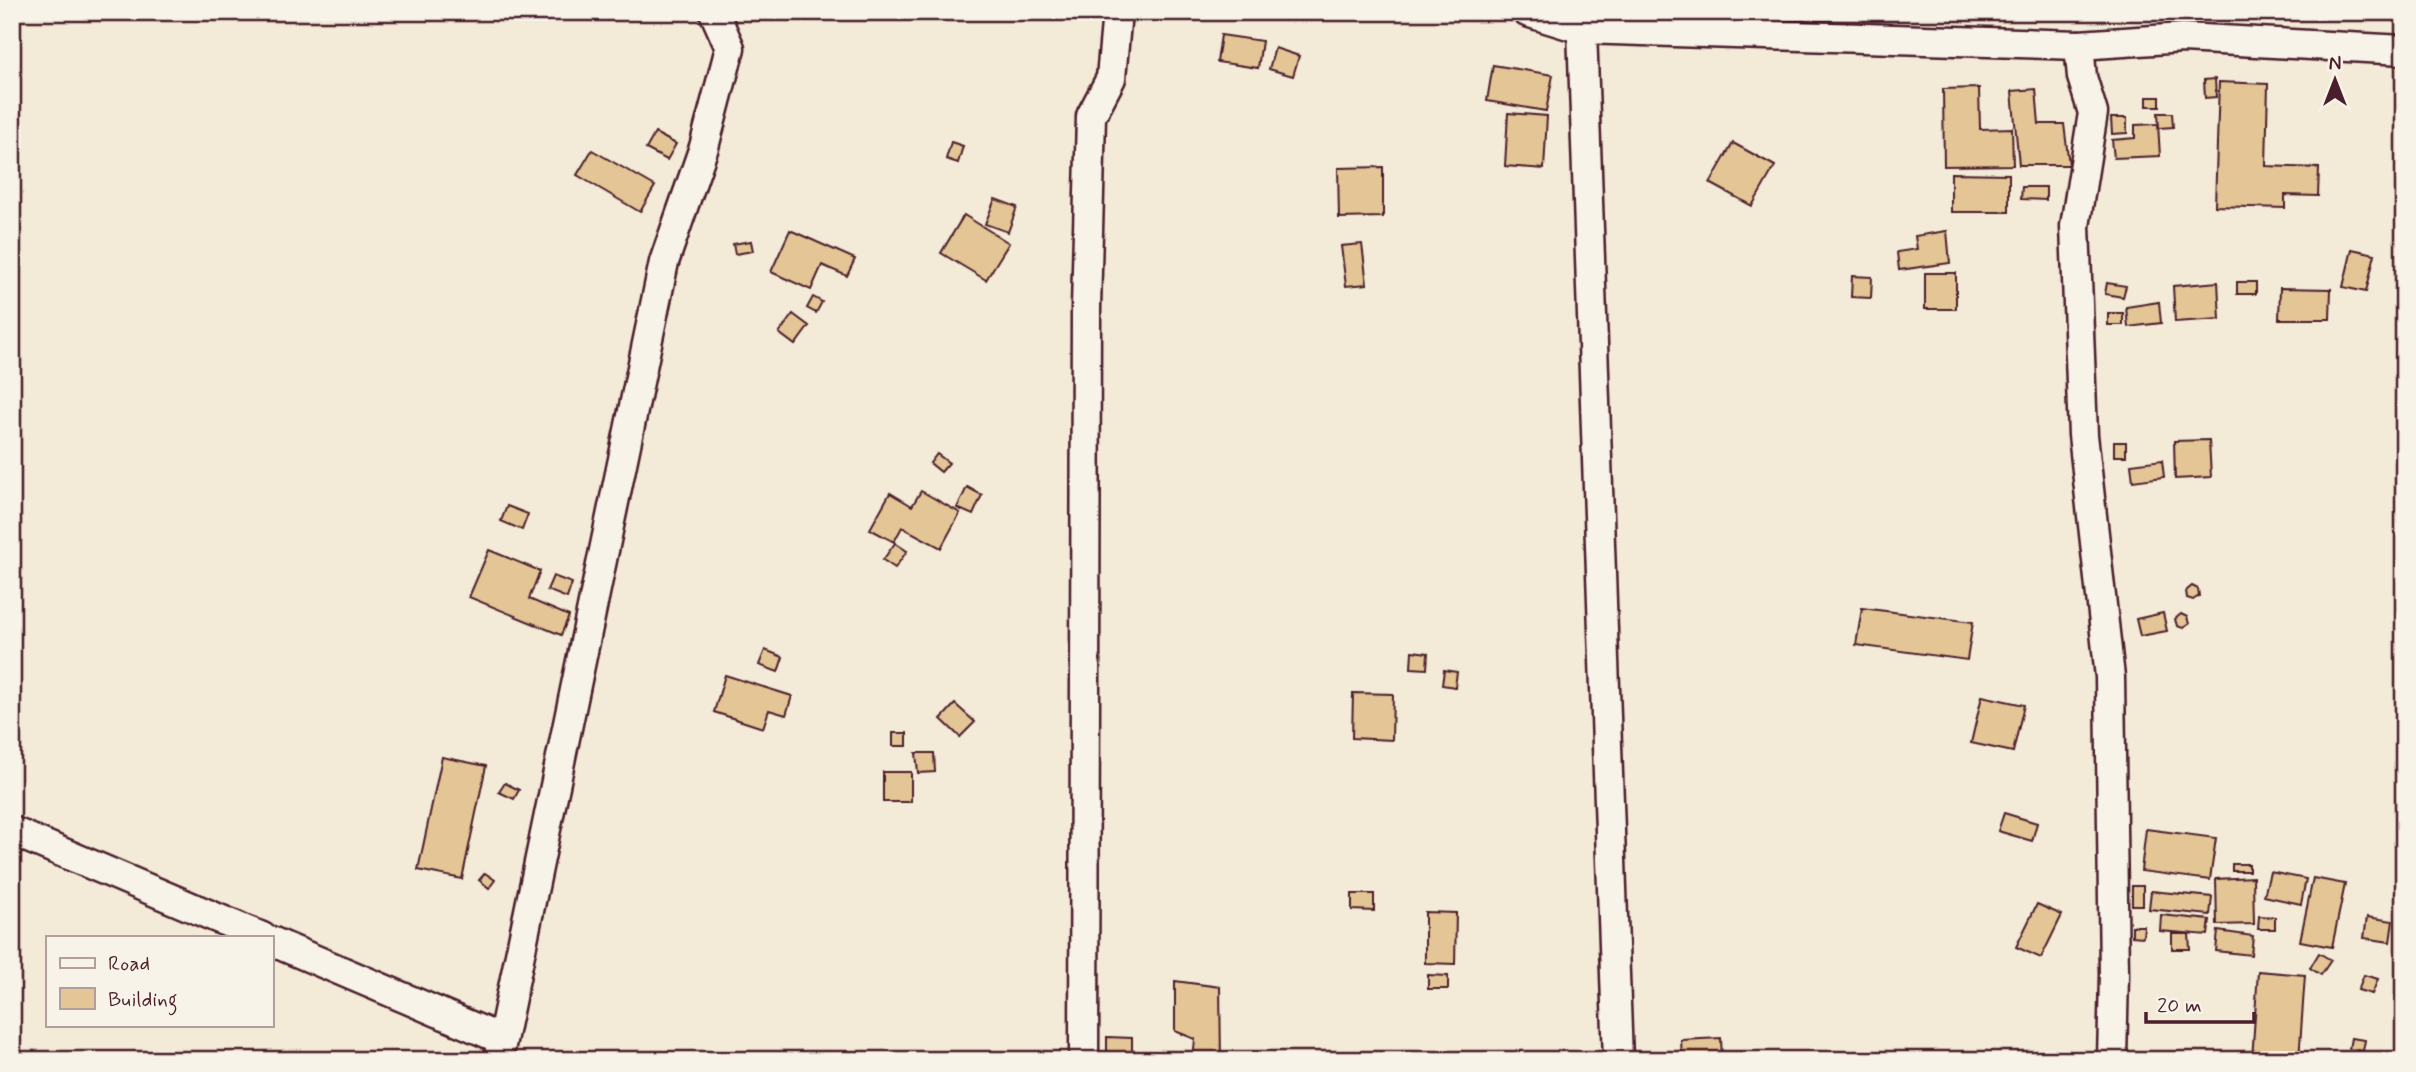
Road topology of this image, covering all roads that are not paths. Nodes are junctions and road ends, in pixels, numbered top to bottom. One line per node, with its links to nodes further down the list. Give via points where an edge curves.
1 (714, 12): 10 (street, via 730,48 704,147 664,262)
2 (1117, 12): 11 (street, via 1111,78 1091,116 1090,143)
3 (1527, 12): 4 (street)
4 (1582, 29): 5 (street); 12 (street)
5 (2079, 45): 6 (street, via 2183,38); 13 (street, via 2082,77 2093,113 2075,226 2083,435 2110,677)
6 (2404, 50)
7 (12, 831): 8 (street)
8 (260, 936)
9 (273, 942): 10 (street)
10 (499, 1049)
11 (1084, 1060)
12 (1618, 1060)
13 (2112, 1060)

